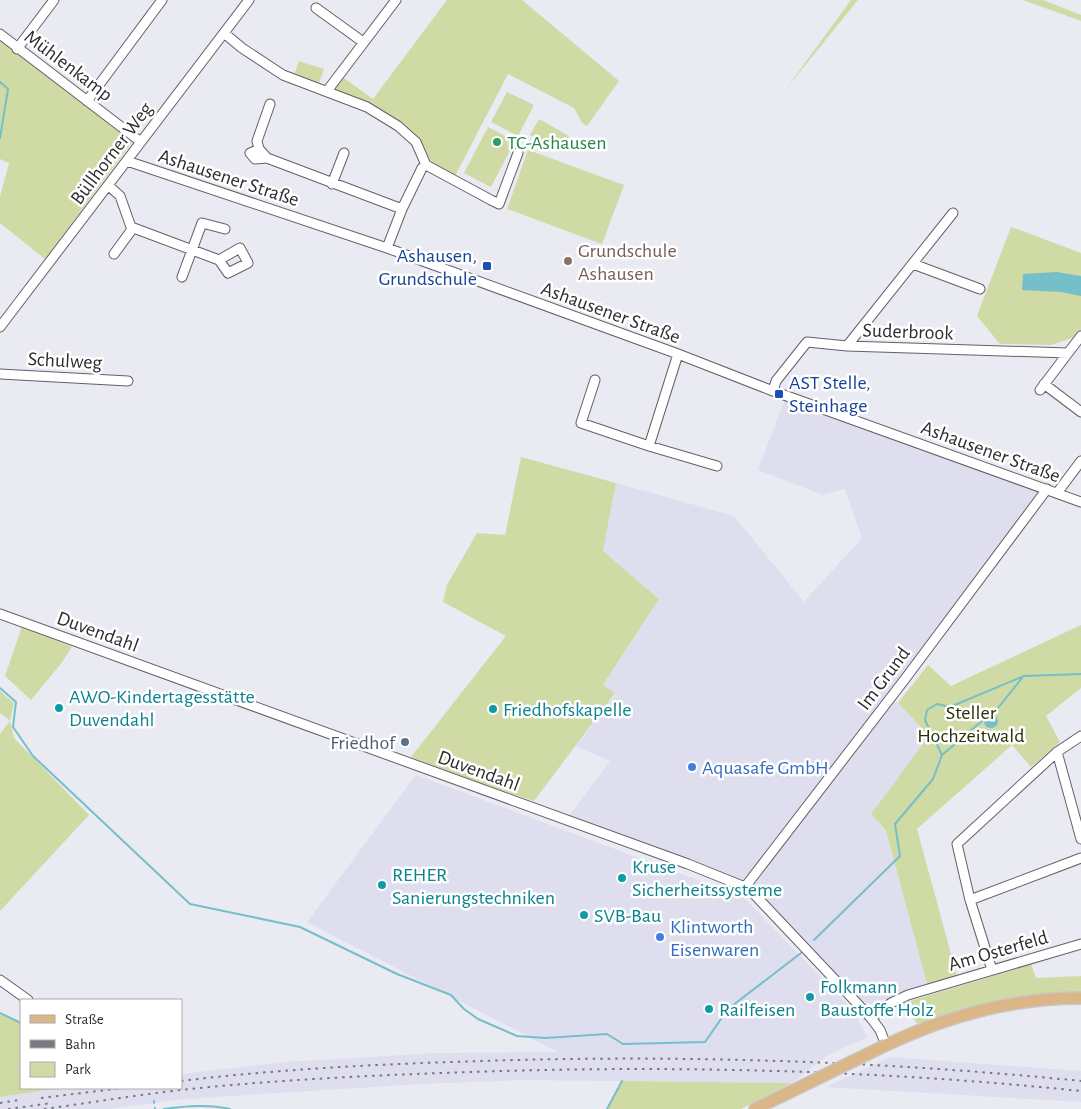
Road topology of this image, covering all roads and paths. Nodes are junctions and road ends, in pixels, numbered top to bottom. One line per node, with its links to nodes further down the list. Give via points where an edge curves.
1 (54, 0): 9 (street)
2 (162, 0): 11 (street)
3 (249, 0): 6 (street, Büllhorner Weg)
4 (396, 0): 8 (street)
5 (316, 8): 8 (street)
6 (224, 33): 10 (street, via 283,75); 13 (street, Büllhorner Weg)
7 (0, 34): 9 (street, Mühlenkamp)
8 (363, 42): 10 (street)
9 (17, 48): 11 (street, Mühlenkamp)
10 (327, 91): 15 (street, via 367,107 398,126 416,142 426,165 499,204)
11 (87, 101): 13 (street, Mühlenkamp)
12 (270, 104): 18 (street, via 257,141 259,149 267,158)
13 (141, 142): 16 (street, Büllhorner Weg)
14 (344, 153): 18 (street)
15 (518, 153)
16 (127, 161): 19 (street, Büllhorner Weg); 24 (street, Ashausener Straße)
17 (422, 168): 20 (street)
18 (332, 184): 20 (street)
19 (109, 186): 22 (street, via 120,196); 31 (street, Büllhorner Weg)
20 (402, 209): 24 (street)
21 (953, 213): 28 (street)
22 (133, 228): 25 (street); 26 (street)
23 (225, 229): 25 (street, via 202,223)
24 (387, 248): 34 (street, Ashausener Straße)
25 (193, 250): 27 (street); 29 (street)
26 (114, 254)
27 (219, 260)
28 (913, 264): 30 (street); 33 (street)
29 (182, 277)
30 (980, 289)
31 (0, 327)
32 (1081, 336): 35 (street)
33 (847, 346): 35 (street, Suderbrook); 39 (street, Suderbrook, via 807,342 776,381)
34 (678, 354): 39 (street, Ashausener Straße); 41 (street)
35 (1068, 354): 40 (street, via 1042,387)
36 (0, 374): 38 (street, Schulweg)
37 (595, 380): 41 (street, via 581,423)
38 (128, 381)
39 (772, 391): 44 (street, Ashausener Straße)
40 (1081, 412)
41 (649, 446): 43 (street)
42 (1081, 461): 45 (street)
43 (717, 466)
44 (1048, 490): 45 (street, Ashausener Straße); 52 (street, Im Grund)
45 (1057, 493): 46 (street, Ashausener Straße)
46 (1081, 502)
47 (0, 614): 52 (street, Duvendahl)
48 (1081, 736): 49 (street)
49 (1058, 752): 50 (street); 53 (street, via 957,844)
50 (1081, 839)
51 (1081, 858): 53 (street)
52 (745, 887): 59 (street, Duvendahl)
53 (970, 900): 55 (street)
54 (1081, 944): 55 (street, Am Osterfeld)
55 (992, 970): 59 (street, Am Osterfeld, via 908,994)
56 (0, 980): 58 (street)
57 (1081, 998): 60 (main road, via 1025,1003 966,1014)
58 (27, 999)
59 (871, 1018): 60 (street, Duvendahl)
60 (886, 1044): 61 (main road, bridge)
61 (755, 1109)

